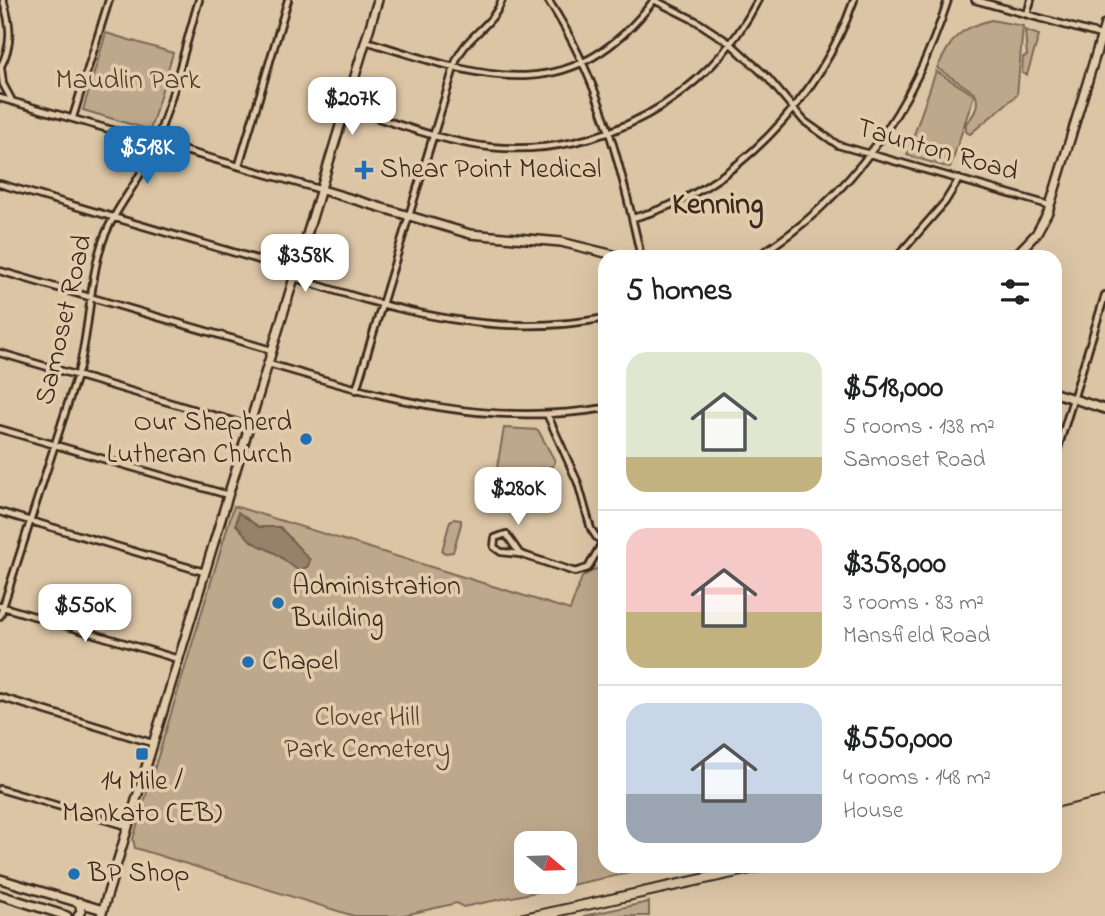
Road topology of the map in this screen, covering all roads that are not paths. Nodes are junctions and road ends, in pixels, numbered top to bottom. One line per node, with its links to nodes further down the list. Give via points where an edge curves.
1 (3, 0): 20 (street, via 11,33)
2 (109, 0): 26 (street)
3 (199, 0): 29 (street, Samoset Road)
4 (288, 0): 31 (street)
5 (378, 0): 17 (main road)
6 (502, 0): 21 (street, via 492,20 464,45)
7 (548, 0): 19 (street)
8 (654, 0): 18 (street, Taunton Road); 19 (street, via 619,38)
9 (758, 0): 18 (street)
10 (854, 0): 25 (street, via 827,59)
11 (948, 0): 30 (street, via 918,79)
12 (975, 0): 14 (street)
13 (1031, 0): 14 (street)
14 (1027, 14): 16 (street)
15 (1105, 24): 16 (main road)
16 (1103, 36): 35 (main road)
17 (366, 41): 21 (street); 24 (main road)
18 (731, 44): 25 (street, Taunton Road, via 758,67); 27 (street, via 674,99)
19 (583, 61): 21 (street, via 517,78); 27 (street)
20 (0, 67): 23 (street)
21 (454, 68): 28 (street)
22 (0, 98): 23 (street)
23 (11, 100): 26 (street)
24 (346, 108): 28 (street); 34 (main road)
25 (793, 109): 30 (street, Taunton Road, via 828,139); 38 (street, via 721,174 671,203)
26 (74, 117): 29 (street)
27 (611, 132): 28 (street, via 529,148 489,147); 38 (street)
28 (434, 135): 37 (street)
29 (156, 141): 31 (street); 36 (street, Samoset Road)
30 (870, 155): 32 (street, Taunton Road); 40 (street, via 821,207)
31 (239, 165): 34 (street)
32 (959, 179): 35 (street, Taunton Road); 41 (street)
33 (0, 184): 36 (street)
34 (321, 190): 37 (main road); 45 (main road)
35 (1050, 205): 42 (main road, via 1036,234)
36 (113, 216): 45 (street); 47 (street, Samoset Road, via 97,260)
37 (409, 216): 43 (main road, via 470,234); 48 (street)
38 (633, 218): 39 (street)
39 (639, 250)
40 (766, 250)
41 (903, 250)
42 (1021, 250)
43 (598, 251)
44 (0, 271): 47 (street)
45 (296, 274): 48 (street); 50 (main road)
46 (1105, 295): 56 (street)
47 (92, 297): 50 (street); 53 (street, Samoset Road)
48 (382, 305): 49 (street, via 432,318 490,325 550,326); 54 (street)
49 (598, 319)
50 (273, 350): 52 (main road)
51 (0, 353): 53 (street)
52 (269, 364): 54 (street); 60 (main road)
53 (77, 376): 60 (street); 63 (street, Samoset Road)
54 (356, 390): 59 (street, via 450,410)
55 (1062, 395): 56 (main road)
56 (1073, 399): 58 (main road); 62 (street)
57 (598, 409): 59 (street)
58 (1105, 409)
59 (547, 414): 67 (street)
60 (250, 426): 64 (main road)
61 (0, 429): 63 (street)
62 (1062, 435)
63 (55, 445): 64 (street); 66 (street, Samoset Road)
64 (228, 495): 70 (main road)
65 (0, 512): 66 (street)
66 (29, 520): 70 (street); 71 (street, Samoset Road)
67 (598, 538)
68 (598, 552): 69 (street, via 583,571)
69 (520, 554): 69 (street, via 508,536 495,538 498,551)
70 (204, 572): 73 (main road)
71 (1, 606): 72 (street, Samoset Road); 73 (street)
72 (0, 616)
73 (178, 659): 75 (main road)
74 (0, 698): 75 (street)
75 (152, 743): 77 (main road)
76 (0, 789): 77 (street)
77 (127, 826): 81 (main road)
78 (0, 879): 80 (main road)
79 (0, 895): 82 (main road)
80 (79, 902): 81 (main road); 83 (main road)
81 (102, 913)
82 (66, 916)
83 (78, 916)

